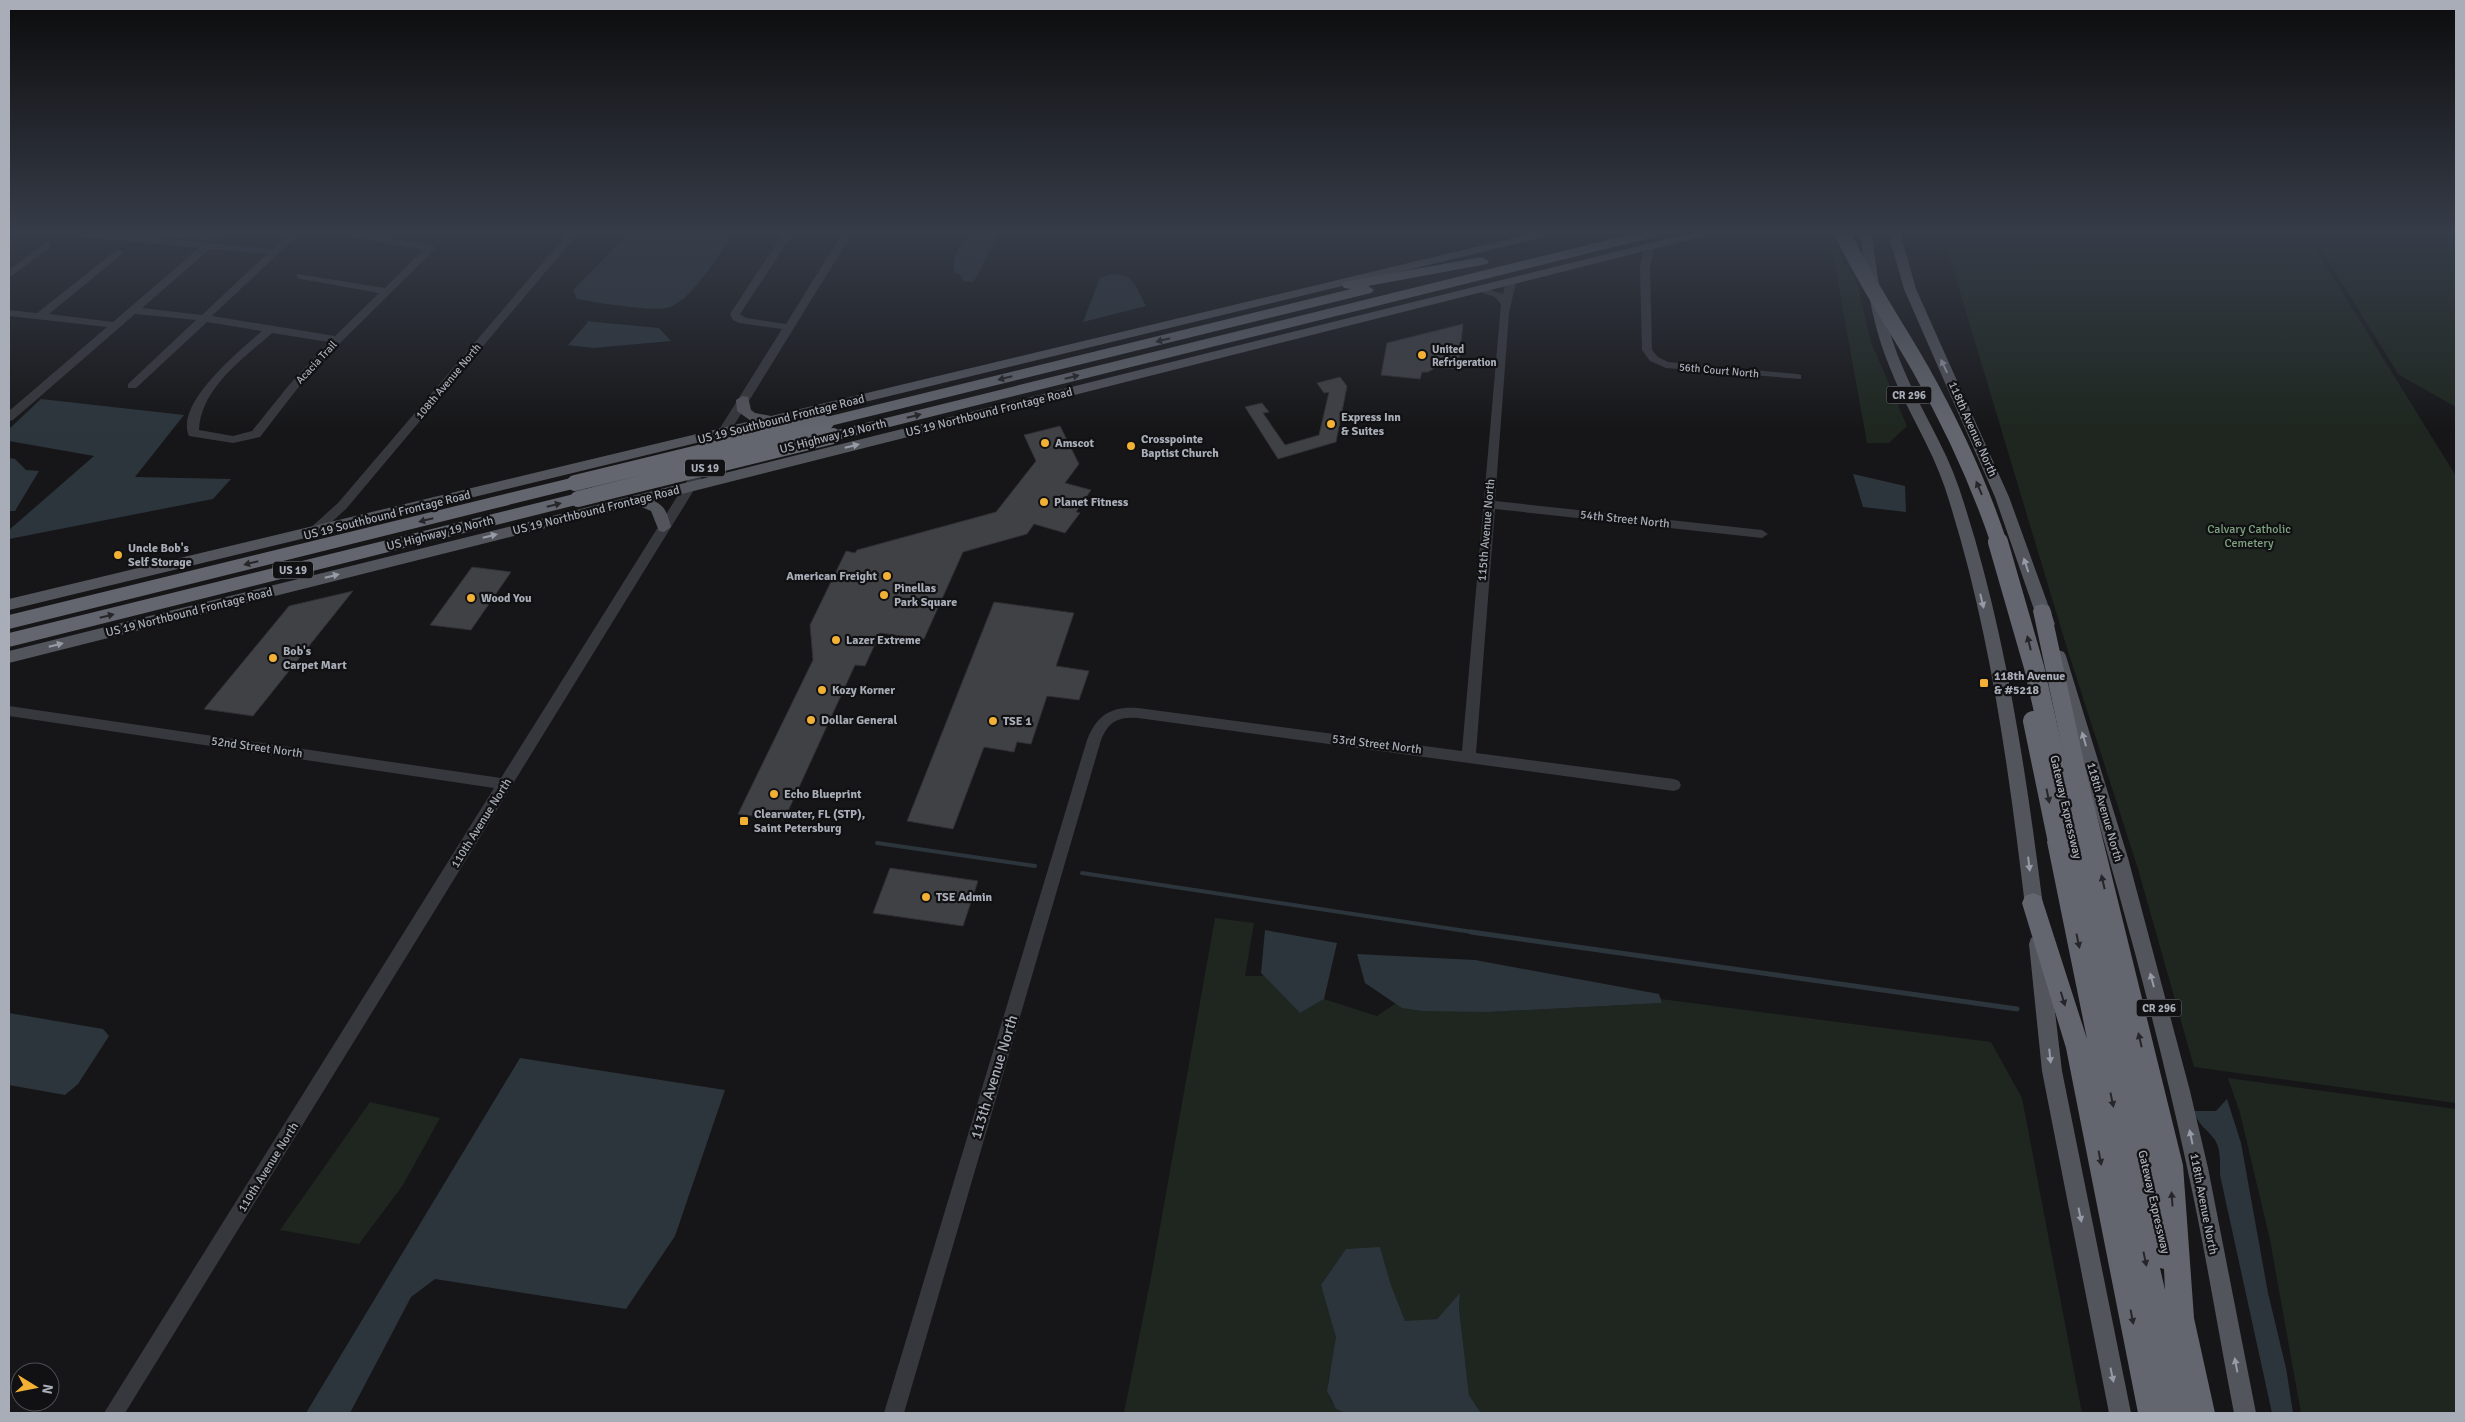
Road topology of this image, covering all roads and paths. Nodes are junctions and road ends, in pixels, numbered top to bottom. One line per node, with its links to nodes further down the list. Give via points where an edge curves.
1 (62, 298): 25 (street)
2 (145, 298): 23 (street)
3 (225, 298): 26 (street)
4 (380, 298): 30 (street, Acacia Trail)
5 (518, 298): 47 (street, 108th Avenue North)
6 (744, 298): 28 (street, via 735,314 737,318)
7 (806, 298): 28 (street, 110th Avenue North)
8 (1276, 298): 22 (main road, US 19 Southbound Frontage Road)
9 (1284, 298): 22 (highway)
10 (1343, 298): 39 (highway, US Highway 19 North / US 19, one-way to 39)
11 (1388, 298): 39 (highway, US Highway 19 North / US 19, one-way to 11)
12 (1400, 298): 31 (highway)
13 (1446, 298): 31 (main road, US 19 Northbound Frontage Road)
14 (1502, 298): 21 (street)
15 (1509, 298): 21 (street, 115th Avenue North)
16 (1646, 298): 32 (street, 56th Court North, via 1647,350 1654,359 1666,365)
17 (1864, 298): 63 (highway, Gateway Expressway, one-way to 63, bridge, via 1918,389 1969,499 1997,577)
18 (1875, 298): 64 (main road, CR 296, one-way to 64, via 1883,335 1896,369 1945,468 1971,553 2015,769)
19 (1878, 298): 63 (highway, Gateway Expressway, one-way to 19, bridge, via 2027,635 2012,580 1981,492 1949,422)
20 (1914, 298): 54 (main road, 118th Avenue North / CR 296, one-way to 20, via 2002,497)
21 (1506, 304): 46 (street, 115th Avenue North)
22 (1244, 306): 35 (main road, US 19 Southbound Frontage Road)
23 (132, 310): 26 (street); 27 (street)
24 (9, 313): 25 (street)
25 (40, 317): 27 (street)
26 (204, 318): 29 (street); 33 (street)
27 (116, 325): 36 (street)
28 (788, 326): 34 (street, 110th Avenue North)
29 (270, 329): 30 (street); 30 (street, Acacia Trail, via 205,393 197,406 192,426 194,433 238,440 256,434 292,388)
30 (337, 340)
31 (1249, 346): 39 (main road, US 19 Northbound Frontage Road, one-way to 31)
32 (1797, 377)
33 (132, 386)
34 (743, 400): 37 (main road, via 744,411 751,417); 38 (street, 110th Avenue North)
35 (801, 414): 37 (main road, US 19 Southbound Frontage Road); 39 (main road, via 786,432 785,443 792,449 804,452)
36 (9, 417)
37 (779, 420): 38 (main road, US 19 Southbound Frontage Road); 41 (main road)
38 (720, 434): 40 (main road, US 19 Southbound Frontage Road); 41 (street, 110th Avenue North)
39 (829, 437): 42 (main road, US 19 Northbound Frontage Road); 43 (highway, US Highway 19 North / US 19, bridge)
40 (644, 452): 41 (main road); 43 (main road, US 19 Southbound Frontage Road)
41 (704, 460): 42 (main road); 44 (street, 110th Avenue North); 45 (main road, via 671,485)
42 (770, 467): 44 (main road, US 19 Northbound Frontage Road)
43 (576, 484): 48 (main road, via 605,466 623,470 629,481 626,494); 49 (main road, US 19 Southbound Frontage Road); 55 (highway, US Highway 19 North / US 19, one-way to 55); 56 (highway, US Highway 19 North / US 19, one-way to 43)
44 (687, 488): 45 (main road, US 19 Northbound Frontage Road); 50 (street, 110th Avenue North)
45 (636, 500): 48 (main road, US 19 Northbound Frontage Road); 50 (main road, via 660,510)
46 (1488, 504): 52 (street, 54th Street North); 60 (street, 115th Avenue North)
47 (342, 506): 49 (street, via 342,516); 51 (street, 108th Avenue North)
48 (609, 507): 57 (main road, US 19 Northbound Frontage Road, one-way to 48)
49 (360, 522): 51 (main road, US 19 Southbound Frontage Road)
50 (664, 527): 61 (street, 110th Avenue North)
51 (312, 533): 53 (main road, US 19 Southbound Frontage Road)
52 (1762, 534)
53 (9, 605)
54 (2042, 611): 65 (highway, one-way to 54, via 2170,1165 2075,766); 72 (main road, 118th Avenue North / CR 296, one-way to 54, via 2196,1159 2170,1050 2116,848 2066,678)
55 (9, 622)
56 (9, 640)
57 (9, 657)
58 (9, 711): 61 (street, 52nd Street North)
59 (1094, 740): 60 (street, 53rd Street North, via 1104,719 1120,711); 67 (street, 113th Avenue North)
60 (1469, 756): 62 (street, 53rd Street North)
61 (505, 784): 66 (street, 110th Avenue North)
62 (1674, 785)
63 (2066, 843): 65 (highway, Gateway Expressway); 70 (highway, Gateway Expressway, one-way to 70)
64 (2034, 903): 68 (main road, CR 296, one-way to 68, via 2052,1071); 69 (highway, one-way to 69, via 2078,1048)
65 (2180, 1318): 71 (highway, Gateway Expressway)
66 (114, 1413)
67 (894, 1413)
68 (2120, 1413)
69 (2152, 1413)
70 (2177, 1413)
71 (2201, 1413)
72 (2245, 1413)

